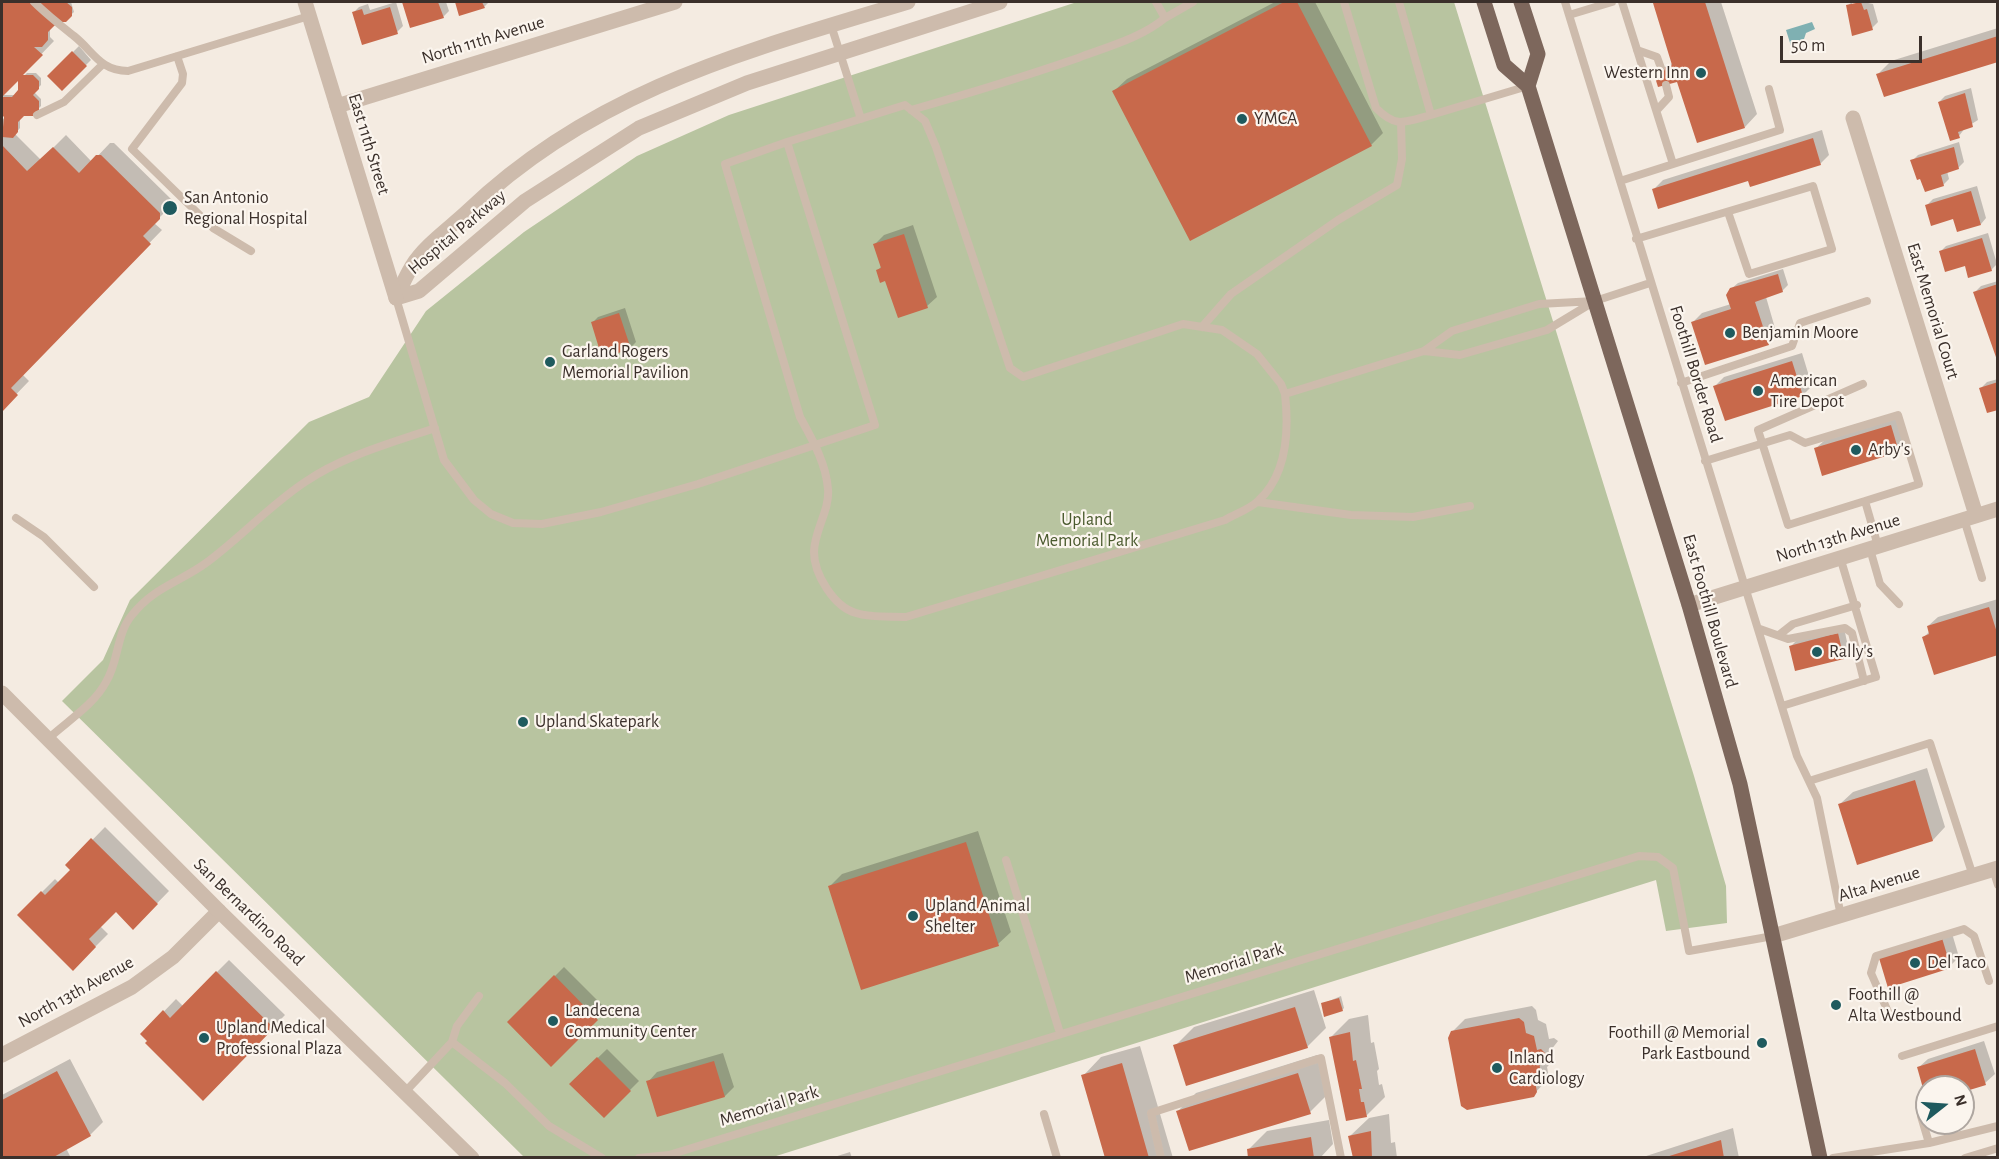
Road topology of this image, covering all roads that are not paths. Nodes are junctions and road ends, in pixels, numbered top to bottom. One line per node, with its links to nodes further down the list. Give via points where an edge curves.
1 (34, 2): 21 (lane)
2 (675, 2): 26 (street, North 11th Avenue)
3 (908, 2): 17 (street, Hospital Parkway)
4 (1000, 2): 19 (street, Hospital Parkway)
5 (1156, 2): 16 (lane)
6 (1193, 2): 16 (lane)
7 (1344, 2): 33 (lane, via 1376,108 1389,121)
8 (1399, 2): 30 (lane)
9 (1484, 2): 24 (main road, via 1504,64)
10 (1521, 2): 24 (main road, via 1538,54)
11 (1565, 2): 15 (lane, Foothill Border Road)
12 (1612, 2): 15 (lane)
13 (1622, 2): 18 (lane)
14 (307, 9): 20 (lane); 26 (street, East 11th Street)
15 (1569, 15): 36 (lane, Foothill Border Road)
16 (1165, 18): 27 (lane, via 1152,29 1103,49)
17 (831, 25): 19 (lane); 41 (street, Hospital Parkway, via 675,77 564,136 516,168 416,260)
18 (1637, 50): 22 (lane, via 1657,57); 28 (lane)
19 (839, 52): 32 (lane); 41 (street, Hospital Parkway, via 747,83 639,128 525,201 419,291)
20 (177, 56): 21 (lane, via 128,71 115,71); 39 (lane, via 182,83 132,149 213,228)
21 (103, 64): 29 (lane, via 64,102)
22 (1661, 68)
23 (1666, 85): 28 (lane, via 1669,97)
24 (1528, 86): 30 (lane); 42 (main road, East Foothill Boulevard)
25 (1769, 89): 35 (lane, via 1779,130)
26 (337, 106): 41 (street, East 11th Street)
27 (911, 110): 32 (lane, via 905,105); 44 (lane, via 925,121 936,147 1010,368 1023,377 1183,324)
28 (1657, 110): 35 (lane)
29 (37, 115)
30 (1431, 115): 33 (lane)
31 (1852, 118): 57 (street, East Memorial Court)
32 (861, 119): 34 (lane)
33 (1401, 123): 44 (lane, via 1402,159 1397,185 1338,220 1231,294)
34 (787, 142): 51 (lane, via 875,425); 51 (lane, via 725,164 800,417)
35 (1673, 164): 36 (lane)
36 (1620, 181): 38 (lane, Foothill Border Road)
37 (1728, 212): 37 (lane, via 1813,186 1832,249 1749,274); 38 (lane)
38 (1636, 239): 40 (lane, Foothill Border Road)
39 (251, 251)
40 (1650, 283): 42 (lane); 46 (lane, Foothill Border Road)
41 (396, 298): 49 (lane)
42 (1595, 301): 45 (lane, via 1539,304 1452,331); 45 (lane, via 1547,330 1460,355); 65 (main road, East Foothill Boulevard)
43 (1867, 301): 46 (lane, via 1800,323 1792,346)
44 (1202, 327): 48 (lane, via 1222,330 1257,354)
45 (1424, 351): 48 (lane)
46 (1681, 383): 52 (lane, Foothill Border Road)
47 (1863, 384): 50 (lane, via 1758,430)
48 (1285, 394): 54 (lane, via 1288,423 1278,476)
49 (435, 428): 51 (lane, via 444,460 474,500 490,514 513,523 542,524 602,512); 72 (lane, via 378,447 307,481 207,562 164,585 131,615 107,682)
50 (1762, 444): 52 (lane); 53 (lane, via 1788,525); 53 (lane, via 1790,435 1805,443 1898,416 1919,484)
51 (815, 445): 54 (lane, via 828,491 814,552 819,574 833,597 855,613 906,617 1225,520)
52 (1705, 461): 62 (lane, Foothill Border Road)
53 (1865, 501): 59 (lane)
54 (1258, 502): 55 (lane, via 1351,515 1402,516)
55 (1470, 506)
56 (1998, 509): 57 (street, North 13th Avenue)
57 (1970, 517): 59 (street, North 13th Avenue); 61 (lane)
58 (16, 518): 63 (lane, via 44,537)
59 (1874, 548): 60 (street, North 13th Avenue); 64 (lane, via 1880,584)
60 (1840, 557): 62 (street, North 13th Avenue); 66 (lane)
61 (1982, 578)
62 (1746, 586): 65 (street, North 13th Avenue); 67 (lane, Foothill Border Road)
63 (94, 587)
64 (1899, 604)
65 (1689, 605): 80 (main road, East Foothill Boulevard, via 1740,784)
66 (1857, 605): 68 (lane, via 1793,624); 69 (lane, via 1876,677)
67 (1760, 629): 68 (lane); 71 (lane, Foothill Border Road)
68 (1779, 635): 69 (lane, via 1788,639 1845,628 1851,633)
69 (1864, 681): 71 (lane)
70 (2, 693): 72 (street, San Bernardino Road)
71 (1782, 706): 73 (lane, Foothill Border Road)
72 (48, 739): 78 (street, San Bernardino Road)
73 (1809, 781): 76 (lane, via 1930,742); 79 (lane, Foothill Border Road, via 1817,798)
74 (1006, 860): 85 (lane)
75 (1995, 869): 76 (street, Alta Avenue); 77 (lane)
76 (1973, 876): 79 (street, Alta Avenue)
77 (1998, 885)
78 (219, 911): 87 (street, North 13th Avenue, via 173,957 132,987); 89 (street, San Bernardino Road)
79 (1841, 916): 80 (street, Alta Avenue)
80 (1773, 936): 85 (lane, Memorial Park, via 1689,951 1673,868 1658,857 1639,856); 101 (main road, East Foothill Boulevard)
81 (1989, 981): 83 (lane, via 1974,936 1964,928 1876,956 1871,973)
82 (479, 996): 86 (lane, via 457,1026)
83 (1889, 1014)
84 (1998, 1026): 88 (lane)
85 (1060, 1033): 97 (lane, Memorial Park, via 669,1155)
86 (452, 1042): 89 (lane); 96 (lane, via 505,1083 549,1126)
87 (2, 1055)
88 (1902, 1056)
89 (406, 1091): 95 (street, San Bernardino Road)
90 (1044, 1114): 98 (lane)
91 (1998, 1126): 93 (lane)
92 (1927, 1135): 93 (lane)
93 (1929, 1143): 102 (lane)
94 (1998, 1148): 103 (lane)
95 (470, 1157)
96 (602, 1158)
97 (639, 1158)
98 (1057, 1158)
99 (1161, 1158): 100 (lane, via 1151,1113 1321,1058)
100 (1341, 1158)
101 (1820, 1158)
102 (1833, 1158)
103 (1965, 1158)

